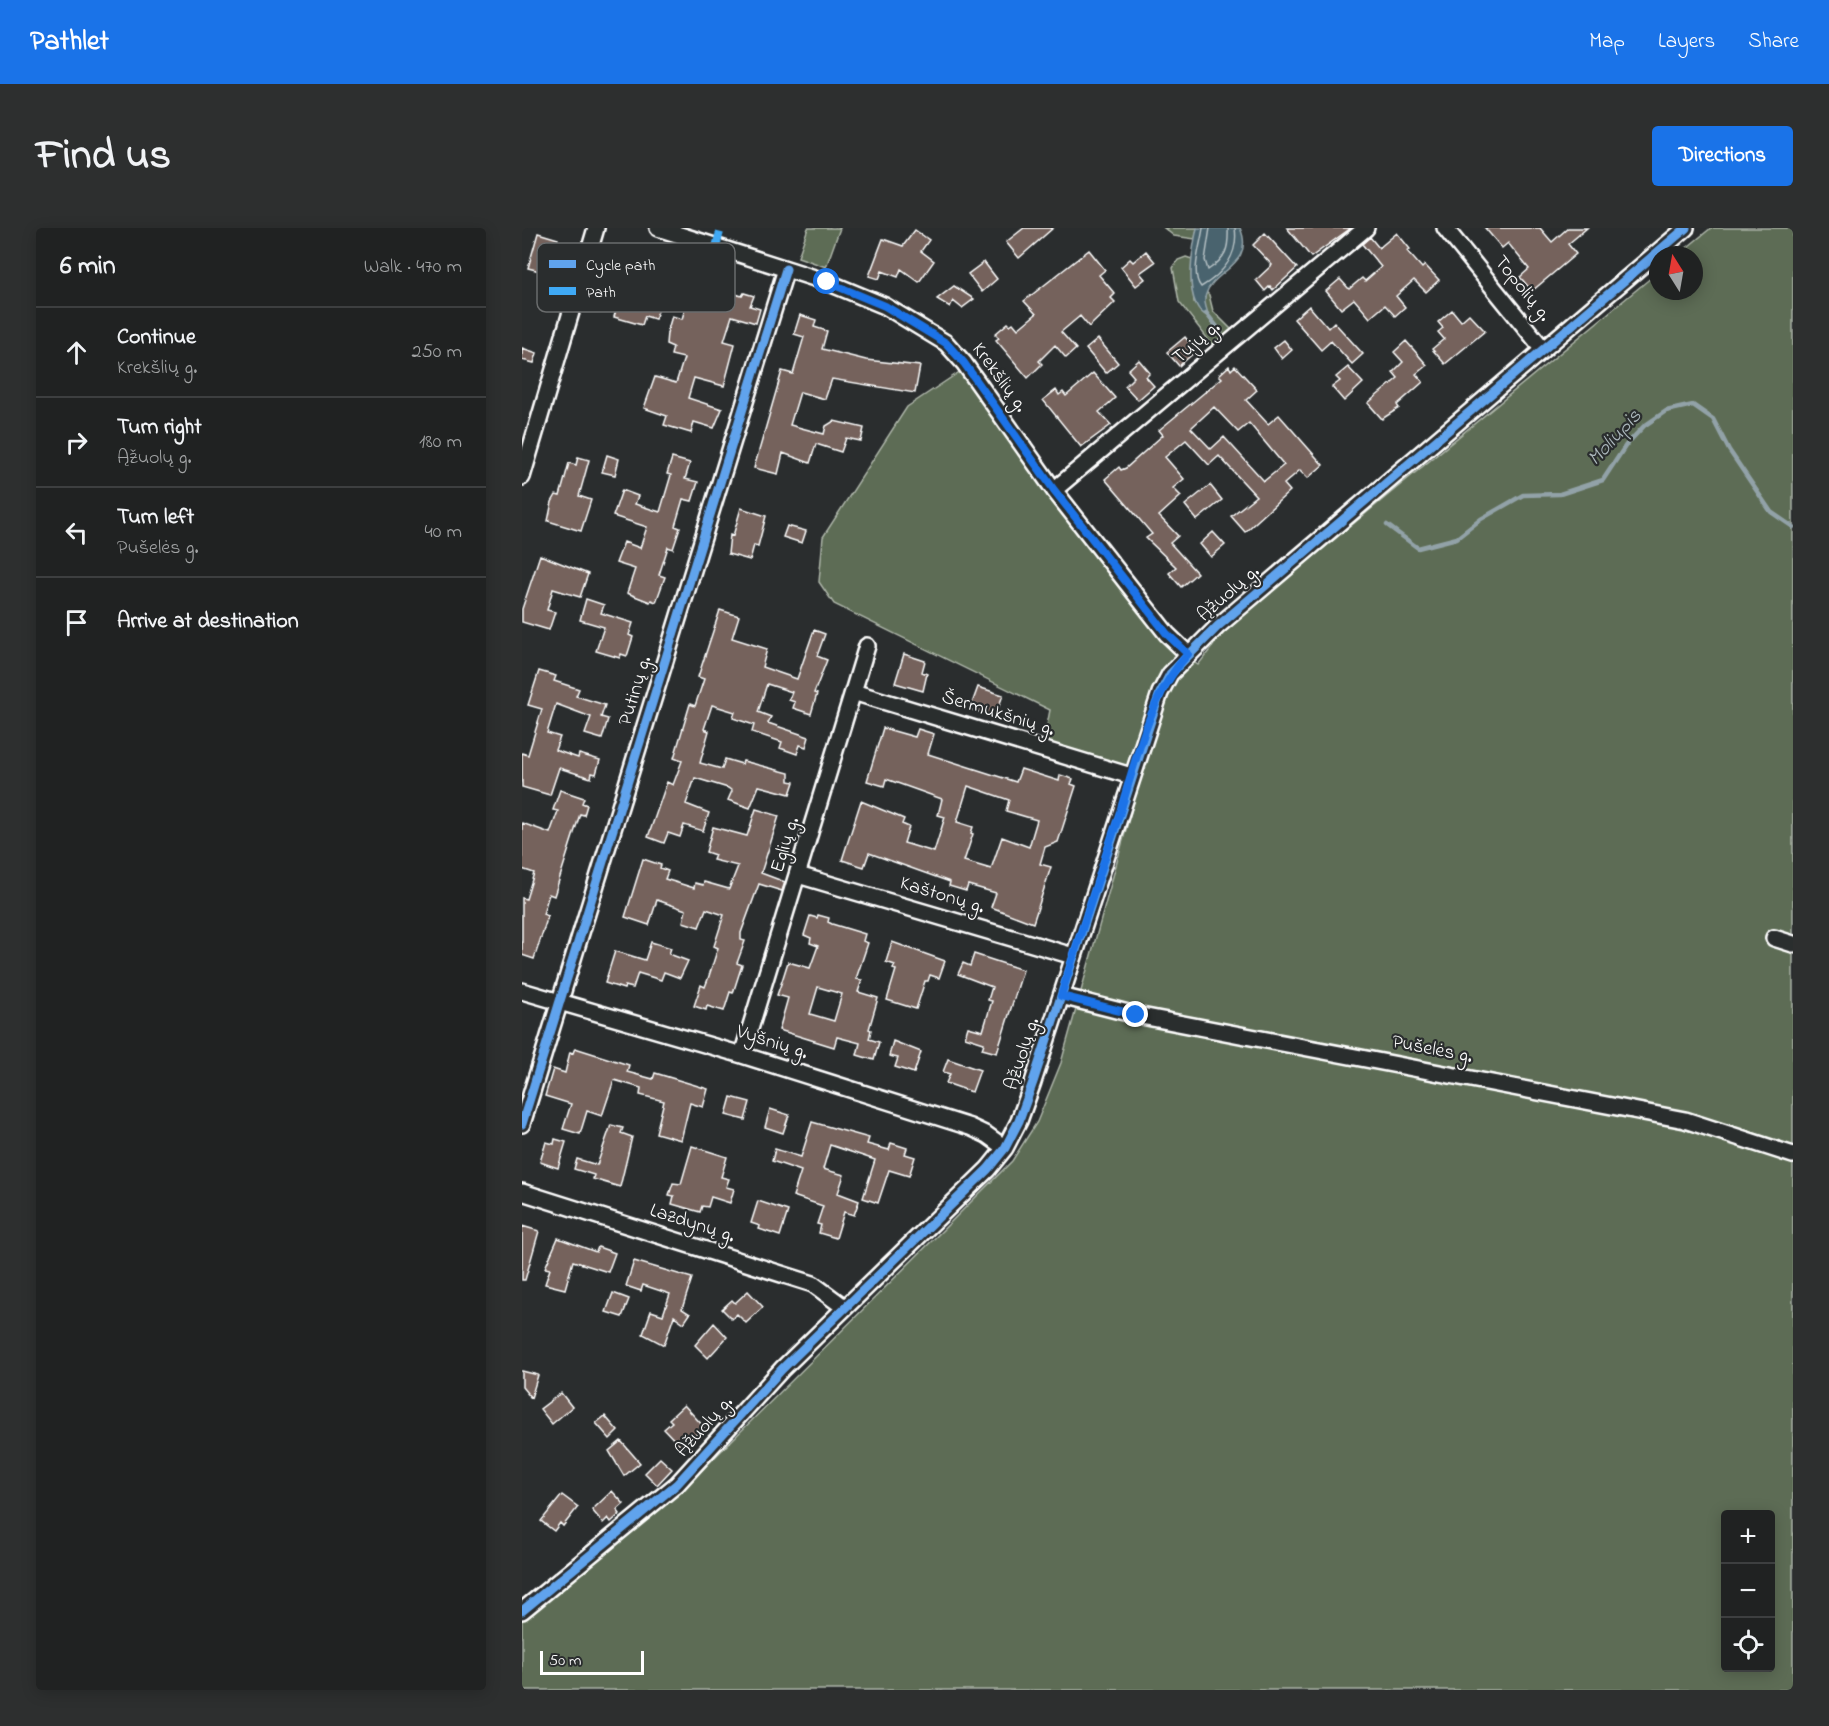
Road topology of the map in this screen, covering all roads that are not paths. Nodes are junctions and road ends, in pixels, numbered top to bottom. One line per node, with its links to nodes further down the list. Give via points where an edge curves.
1 (596, 228): 6 (street)
2 (658, 228): 7 (street, Krekšlių g.)
3 (1366, 228): 13 (street, Tujų g.)
4 (1445, 228): 11 (street, Topolių g.)
5 (1686, 228): 11 (street, Ąžuolų g.)
6 (592, 243)
7 (705, 243)
8 (735, 253): 9 (street, Krekšlių g.)
9 (786, 269): 13 (street, Krekšlių g., via 885,306 946,343); 24 (street, Putinų g.)
10 (571, 312): 12 (street)
11 (1544, 349): 15 (street, Ąžuolų g.)
12 (522, 477)
13 (1054, 490): 15 (street, Krekšlių g., via 1167,634)
14 (867, 646): 16 (street, Eglių g.)
15 (1188, 654): 17 (street, Ąžuolų g., via 1160,693)
16 (853, 692): 17 (street, Šermukšnių g.); 18 (street, Eglių g.)
17 (1131, 776): 21 (street, Ąžuolų g.)
18 (798, 875): 21 (street, Kaštonų g.); 25 (street, Eglių g.)
19 (1774, 938): 20 (street)
20 (1793, 944)
21 (1073, 957): 23 (street, Ąžuolų g.)
22 (522, 991): 24 (street, Vyšnių g.)
23 (1061, 996): 27 (street, Ąžuolų g., via 1030,1092); 28 (street, Pušelės g., via 1136,1015 1685,1120)
24 (559, 1002): 25 (street, Vyšnių g.); 26 (street, Putinų g.)
25 (742, 1055): 27 (street, Vyšnių g., via 970,1127)
26 (522, 1124)
27 (1005, 1148): 30 (street, Ąžuolų g., via 956,1201)
28 (1793, 1155)
29 (522, 1192): 30 (street, Lazdynų g., via 813,1284)
30 (844, 1307): 31 (street, Ąžuolų g., via 677,1484)
31 (524, 1605)

